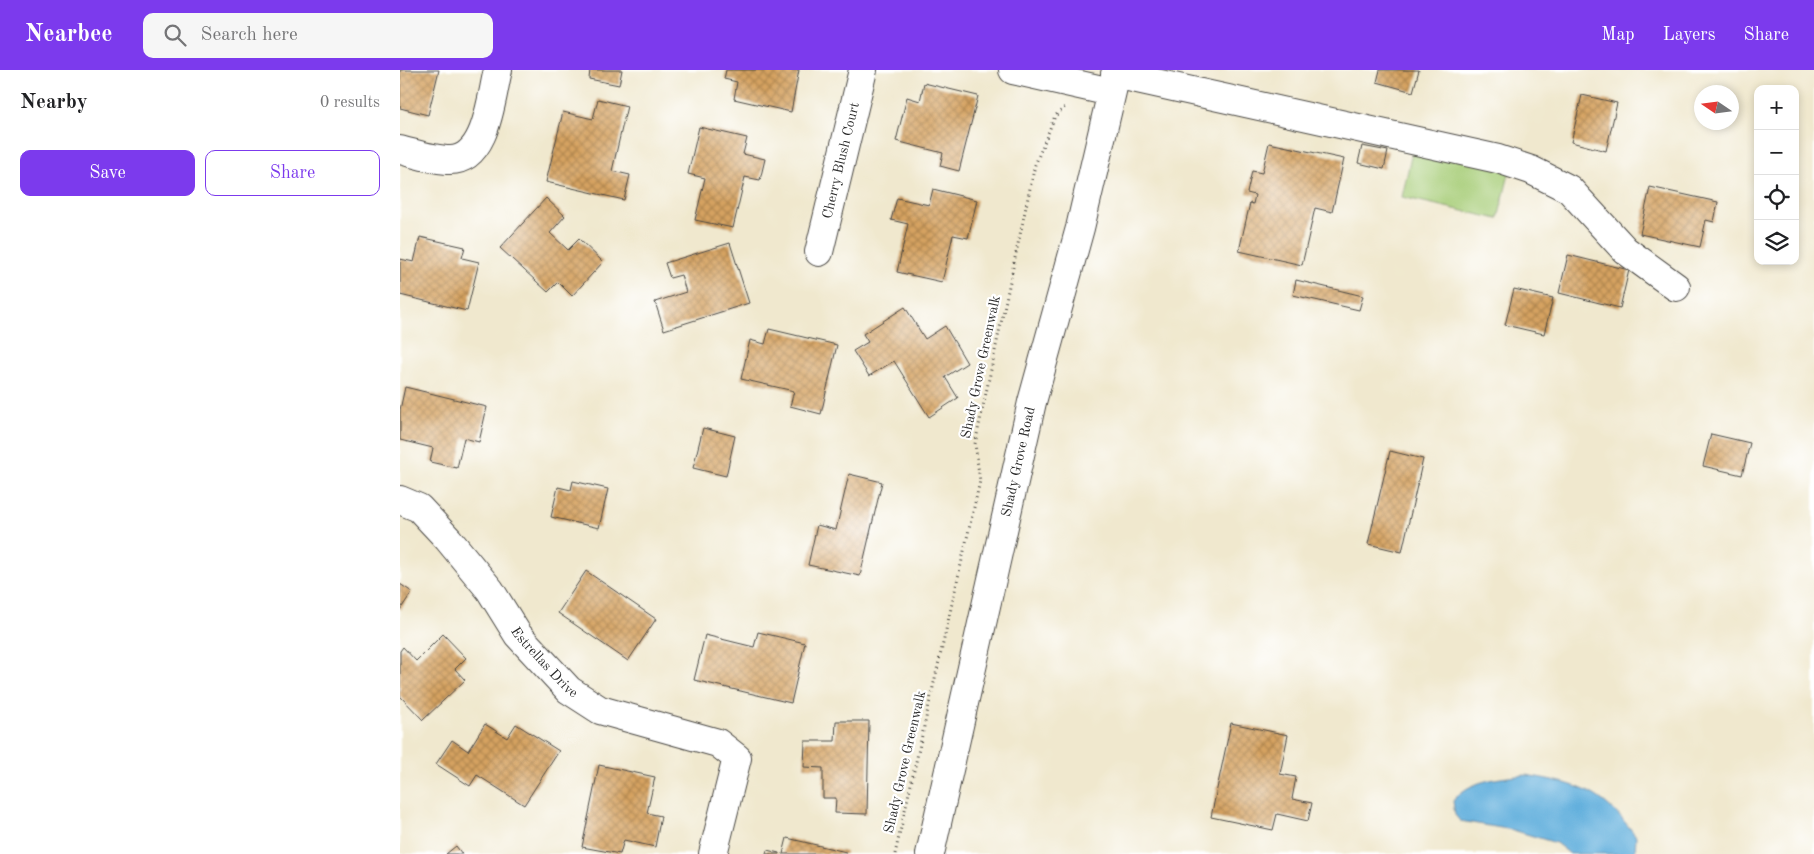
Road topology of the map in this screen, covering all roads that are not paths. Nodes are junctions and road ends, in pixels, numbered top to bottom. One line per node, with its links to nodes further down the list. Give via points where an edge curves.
1 (498, 70): 5 (street, via 484,129 478,144 463,158 451,160)
2 (863, 70): 6 (street, Cherry Blush Court)
3 (1013, 70): 4 (street, via 1078,85)
4 (1114, 79): 7 (street, via 1498,159 1531,170 1569,189 1625,250); 10 (street, Shady Grove Road, via 1080,228 1032,402)
5 (400, 150)
6 (819, 252)
7 (1676, 286)
8 (400, 500): 9 (street, Estrellas Drive, via 419,508 448,539 490,590 518,635 569,690 600,710 718,743 737,758)
9 (713, 854)
10 (930, 854)

